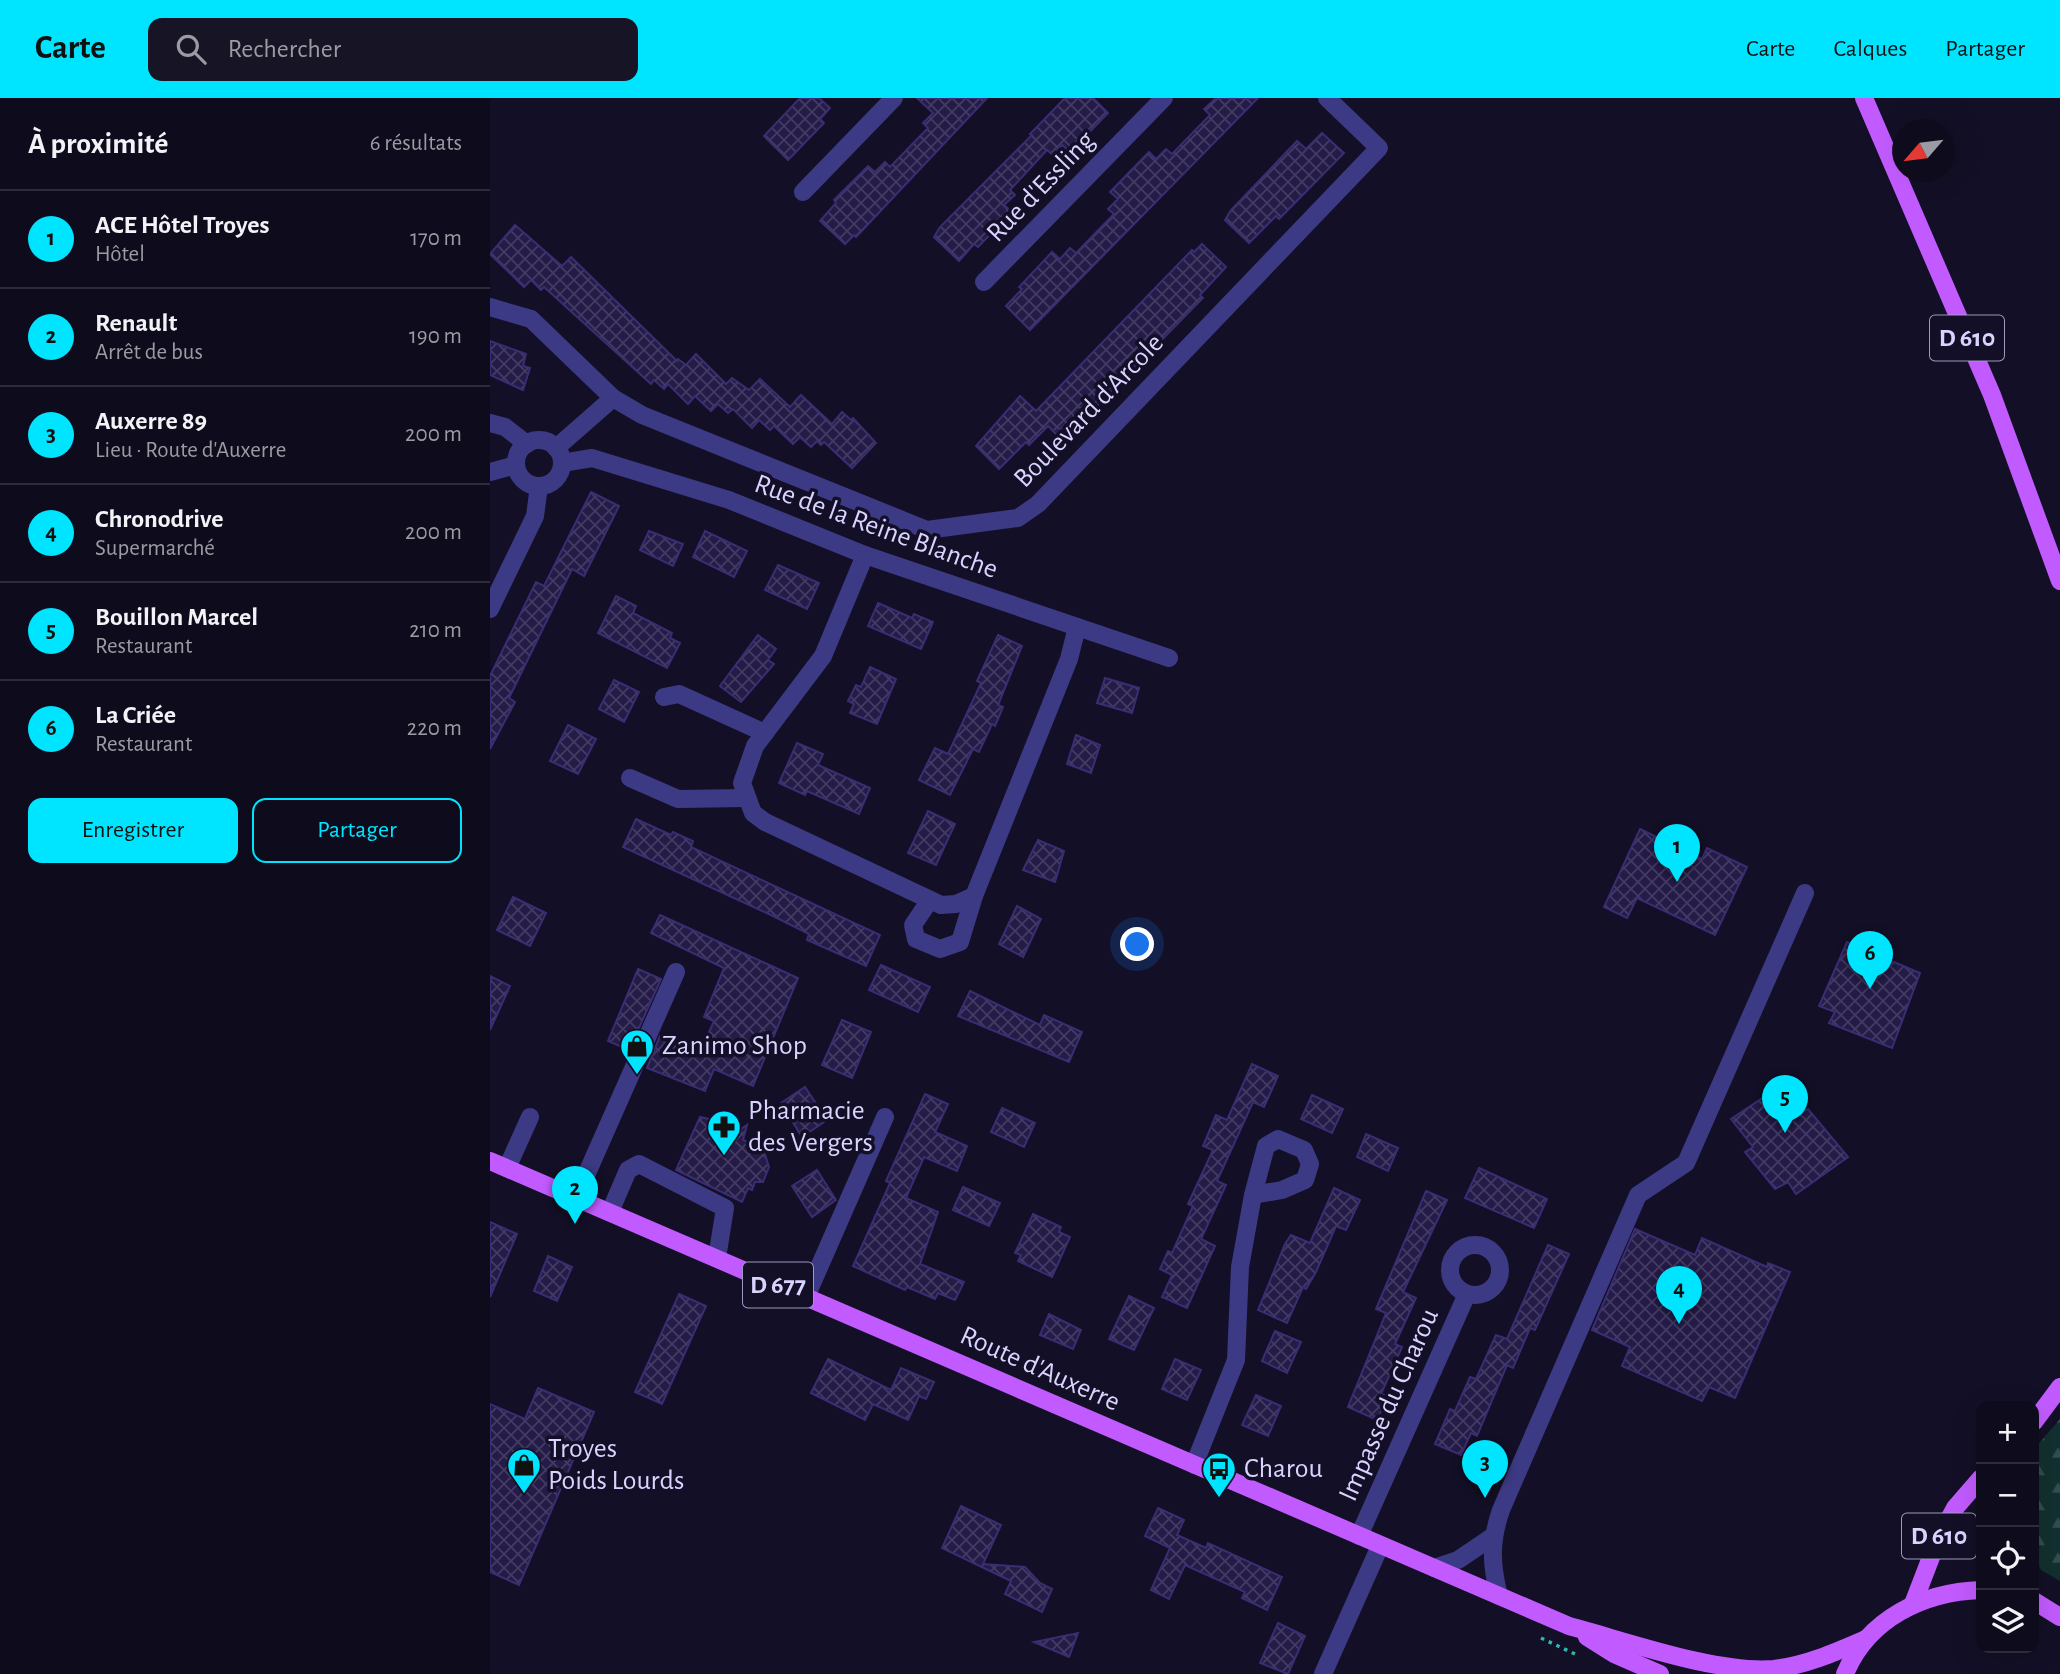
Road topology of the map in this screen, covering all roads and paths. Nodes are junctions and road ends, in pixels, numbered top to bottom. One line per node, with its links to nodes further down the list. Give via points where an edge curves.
1 (894, 98): 5 (street)
2 (1164, 98): 6 (street, Rue d'Essling)
3 (1327, 98): 8 (street, Boulevard d'Arcole, via 1379,148 1048,494 1018,518 927,530 642,415)
4 (1864, 98): 16 (main road, D 610, via 1992,395)
5 (803, 192)
6 (984, 282)
7 (490, 307): 8 (street, Boulevard d'Arcole, via 531,319)
8 (613, 398): 11 (street)
9 (490, 423): 10 (street, via 505,427)
10 (527, 444): 11 (street, via 542,441); 12 (street)
11 (559, 456): 14 (street, via 553,482); 15 (street, Rue de la Reine Blanche, via 592,458 729,500)
12 (516, 465): 13 (street); 14 (street, via 526,482)
13 (490, 472)
14 (539, 486): 17 (street, via 535,516)
15 (865, 555): 18 (street, Rue de la Reine Blanche); 21 (street, via 823,656)
16 (2060, 581)
17 (490, 609)
18 (1077, 627): 19 (street, Rue de la Reine Blanche); 25 (street, via 1069,659)
19 (1169, 658)
20 (664, 697): 21 (street, via 679,694)
21 (765, 733): 23 (street, via 744,774)
22 (630, 778): 23 (street, via 678,799)
23 (746, 798): 26 (street, via 753,813 765,822)
24 (1805, 893): 42 (street, via 1686,1163 1638,1195)
25 (974, 897): 26 (street, via 956,904); 26 (street, via 960,942 940,949 916,939 913,925)
26 (930, 900)
27 (677, 972): 32 (street)
28 (530, 1117): 30 (street)
29 (885, 1117): 36 (street)
30 (498, 1165): 32 (main road, Route d'Auxerre / D 677)
31 (1253, 1195): 39 (street, via 1240,1267 1236,1360)
32 (576, 1198): 33 (main road, Route d'Auxerre / D 677)
33 (610, 1212): 34 (main road, Route d'Auxerre / D 677); 34 (street, via 628,1170 639,1164 725,1208)
34 (717, 1258): 36 (main road, Route d'Auxerre / D 677)
35 (1466, 1294): 41 (street, Impasse du Charou)
36 (806, 1297): 39 (main road, Route d'Auxerre / D 677)
37 (2060, 1387): 38 (main road)
38 (2039, 1415)
39 (1194, 1465): 41 (main road, Route d'Auxerre / D 677)
40 (1976, 1484): 47 (main road, D 610, via 1944,1528)
41 (1359, 1536): 43 (main road, Route d'Auxerre / D 677)
42 (1492, 1537): 44 (street, via 1458,1560); 46 (street)
43 (1380, 1546): 44 (main road, Route d'Auxerre / D 677); 54 (street)
44 (1434, 1568): 46 (main road, Route d'Auxerre / D 677)
45 (1976, 1590): 47 (main road, via 1952,1591)
46 (1499, 1596): 50 (main road, Route d'Auxerre / D 677)
47 (1913, 1604): 52 (main road)
48 (2039, 1604): 49 (main road)
49 (2060, 1617)
50 (1569, 1626): 52 (main road, Route d'Auxerre / D 677, via 1735,1669 1771,1670 1806,1663); 55 (main road, Route d'Auxerre / D 677, via 1614,1654)
51 (1539, 1636): 53 (path)
52 (1866, 1639): 56 (main road)
53 (1584, 1658)
54 (1323, 1674)
55 (1660, 1674)
56 (1844, 1674)

